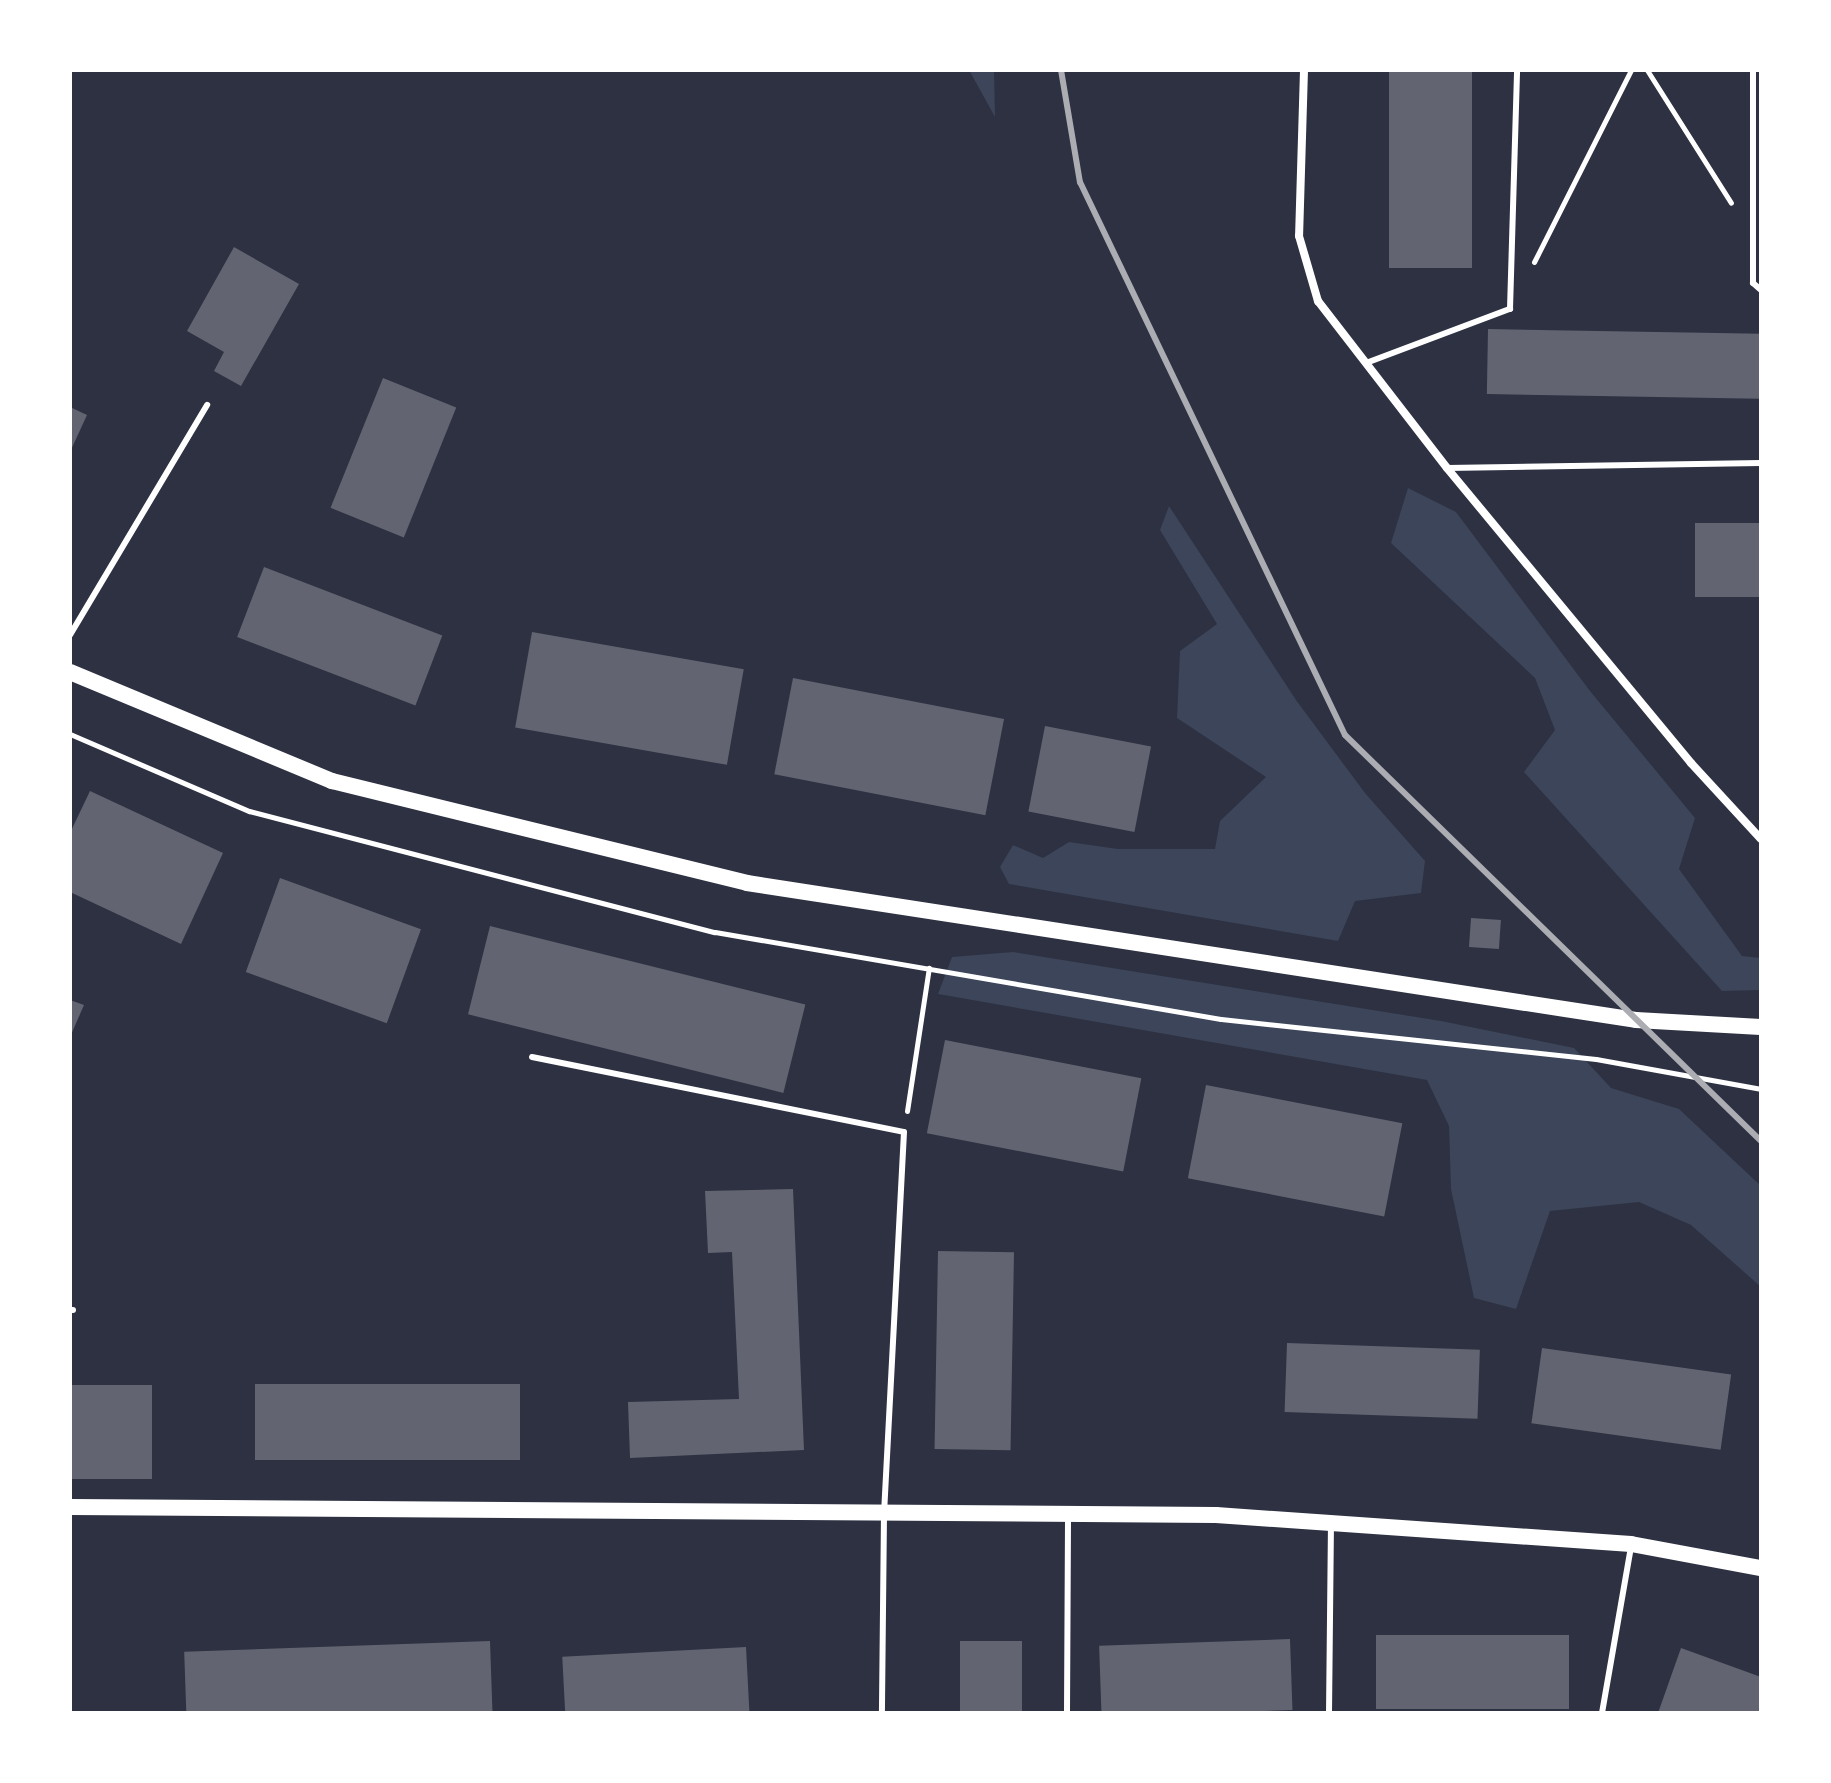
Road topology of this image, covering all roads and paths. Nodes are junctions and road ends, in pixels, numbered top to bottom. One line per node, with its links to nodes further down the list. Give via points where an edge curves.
1 (1304, 70): 9 (street, via 1299,236 1318,301)
2 (1517, 70): 9 (lane, via 1510,309)
3 (1631, 70): 7 (path)
4 (1647, 70): 6 (path)
5 (1753, 70): 6 (lane)
6 (1753, 238): 8 (lane, via 1753,283)
7 (1531, 267)
8 (1761, 290)
9 (1366, 363): 12 (street)
10 (207, 405): 13 (lane)
11 (1761, 463): 12 (lane)
12 (1447, 468): 16 (street, via 1691,763)
13 (70, 635)
14 (70, 672): 18 (main road, via 332,781 747,883 1636,1020)
15 (70, 734): 17 (path, via 249,811 715,932)
16 (1761, 839)
17 (929, 968): 20 (path, via 1221,1019 1596,1059); 21 (path)
18 (1761, 1027)
19 (532, 1057): 21 (lane)
20 (1761, 1089)
21 (904, 1132): 23 (lane)
22 (70, 1507): 23 (main road)
23 (884, 1514): 24 (main road); 28 (lane)
24 (1068, 1515): 25 (main road); 29 (lane)
25 (1331, 1523): 26 (main road); 30 (lane)
26 (1631, 1544): 27 (main road); 31 (lane)
27 (1761, 1568)
28 (882, 1713)
29 (1067, 1713)
30 (1329, 1713)
31 (1602, 1713)

